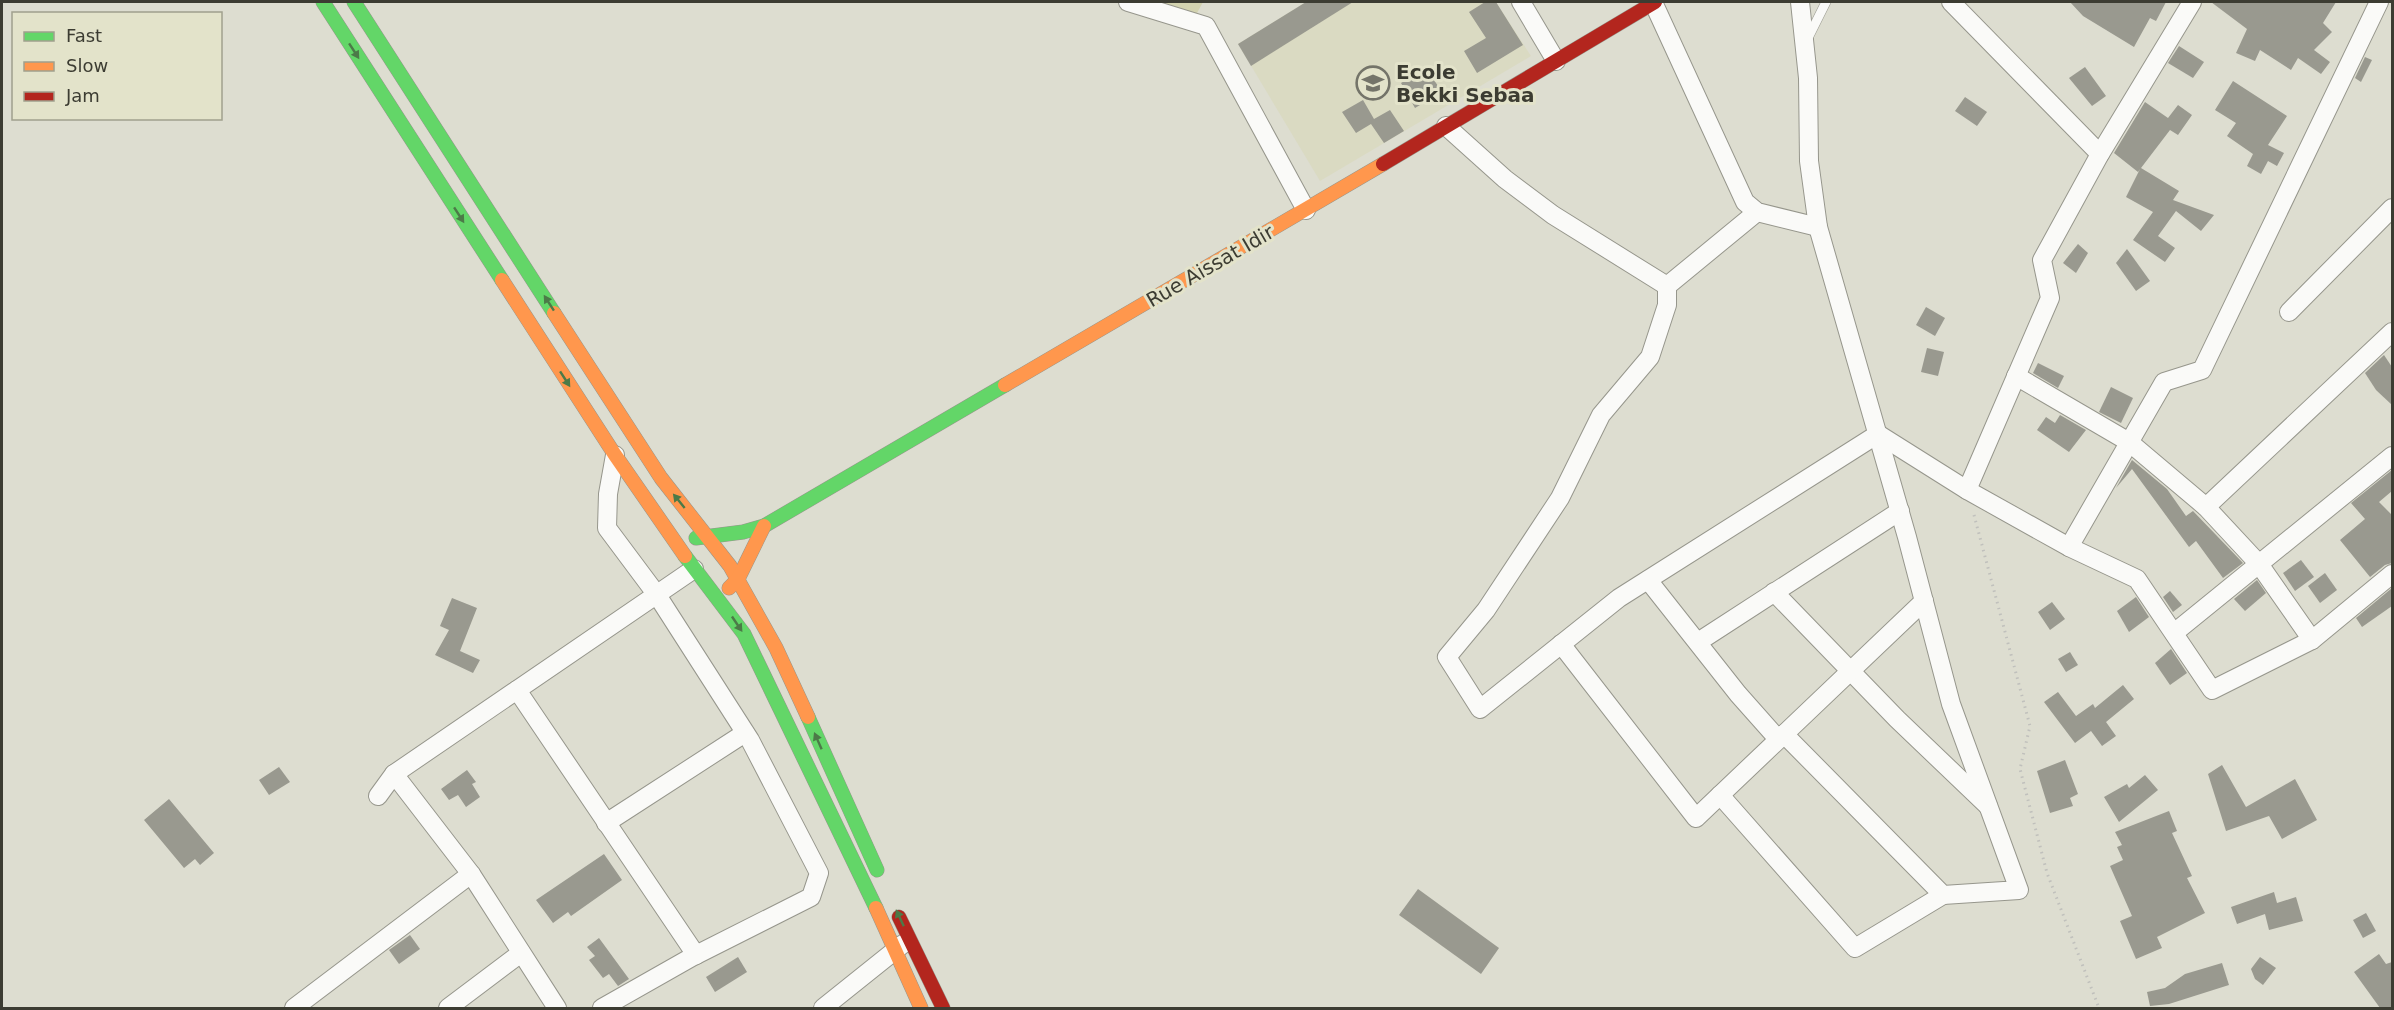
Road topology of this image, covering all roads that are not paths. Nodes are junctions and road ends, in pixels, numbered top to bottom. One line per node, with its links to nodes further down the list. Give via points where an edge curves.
1 (323, 2): 25 (main road, one-way to 25)
2 (354, 2): 31 (main road, one-way to 2, via 662,478)
3 (1128, 2): 16 (street, via 1206,26)
4 (1521, 2): 12 (street)
5 (1653, 2): 12 (main road, Rue Aissat Idir); 17 (street, via 1745,202)
6 (1800, 2): 11 (street)
7 (1826, 2): 11 (lane)
8 (1954, 2): 14 (street)
9 (2192, 2): 14 (street)
10 (2379, 2): 24 (street, via 2202,369 2164,382)
11 (1805, 44): 18 (street, via 1809,161)
12 (1556, 61): 13 (main road, Rue Aissat Idir)
13 (1446, 126): 16 (main road, Rue Aissat Idir); 19 (street, via 1505,179 1553,215)
14 (2100, 154): 22 (street, via 2042,260 2049,298)
15 (2392, 208): 20 (street)
16 (1306, 210): 30 (main road, Rue Aissat Idir)
17 (1757, 212): 18 (street); 19 (street)
18 (1818, 227): 23 (street)
19 (1667, 286): 46 (street, via 1667,305 1650,357 1601,415 1560,498 1486,610 1447,657 1480,709)
20 (2289, 312)
21 (2392, 332): 28 (street)
22 (2016, 376): 24 (street); 27 (street)
23 (1878, 434): 27 (street); 29 (street); 38 (street)
24 (2129, 442): 28 (street); 32 (street)
25 (615, 455): 33 (main road); 41 (street, via 607,528)
26 (2392, 456): 34 (street)
27 (1967, 490): 32 (street)
28 (2206, 507): 34 (street)
29 (1900, 511): 39 (street); 42 (street)
30 (764, 526): 31 (main road, Rue Aissat Idir, via 728,535); 37 (main road)
31 (707, 535): 33 (main road, via 690,542); 37 (main road)
32 (2069, 547): 43 (street, via 2138,579)
33 (683, 554): 35 (main road)
34 (2259, 564): 43 (street); 44 (street)
35 (693, 569): 40 (main road); 41 (street)
36 (2392, 574): 44 (street)
37 (738, 579): 40 (main road, via 725,590); 57 (main road, one-way to 37, via 776,648)
38 (1648, 580): 45 (street); 46 (street)
39 (1774, 592): 45 (street); 47 (street)
40 (713, 593): 60 (main road, one-way to 60, via 752,648)
41 (657, 595): 48 (street); 49 (street)
42 (1924, 601): 47 (street); 54 (street, via 1951,704)
43 (2174, 633): 44 (street, via 2212,690)
44 (2312, 640)
45 (1698, 642): 50 (street)
46 (1561, 644): 52 (street, via 1696,818)
47 (1851, 671): 50 (street); 54 (street)
48 (517, 690): 51 (street); 55 (street)
49 (745, 733): 55 (street); 62 (street, via 819,873 811,897)
50 (1781, 737): 52 (street); 58 (street)
51 (394, 774): 53 (street); 56 (street)
52 (1720, 795): 58 (street, via 1855,948)
53 (378, 796)
54 (1991, 810): 58 (street, via 2019,890)
55 (606, 823): 62 (street)
56 (471, 874): 61 (street); 63 (street)
57 (885, 886)
58 (1943, 895)
59 (895, 907): 60 (main road, one-way to 59)
60 (903, 944): 67 (street); 68 (main road); 69 (main road)
61 (521, 953): 64 (street); 65 (street)
62 (696, 955): 66 (street)
63 (294, 1008)
64 (448, 1008)
65 (557, 1008)
66 (602, 1008)
67 (823, 1008)
68 (921, 1008)
69 (943, 1008)

